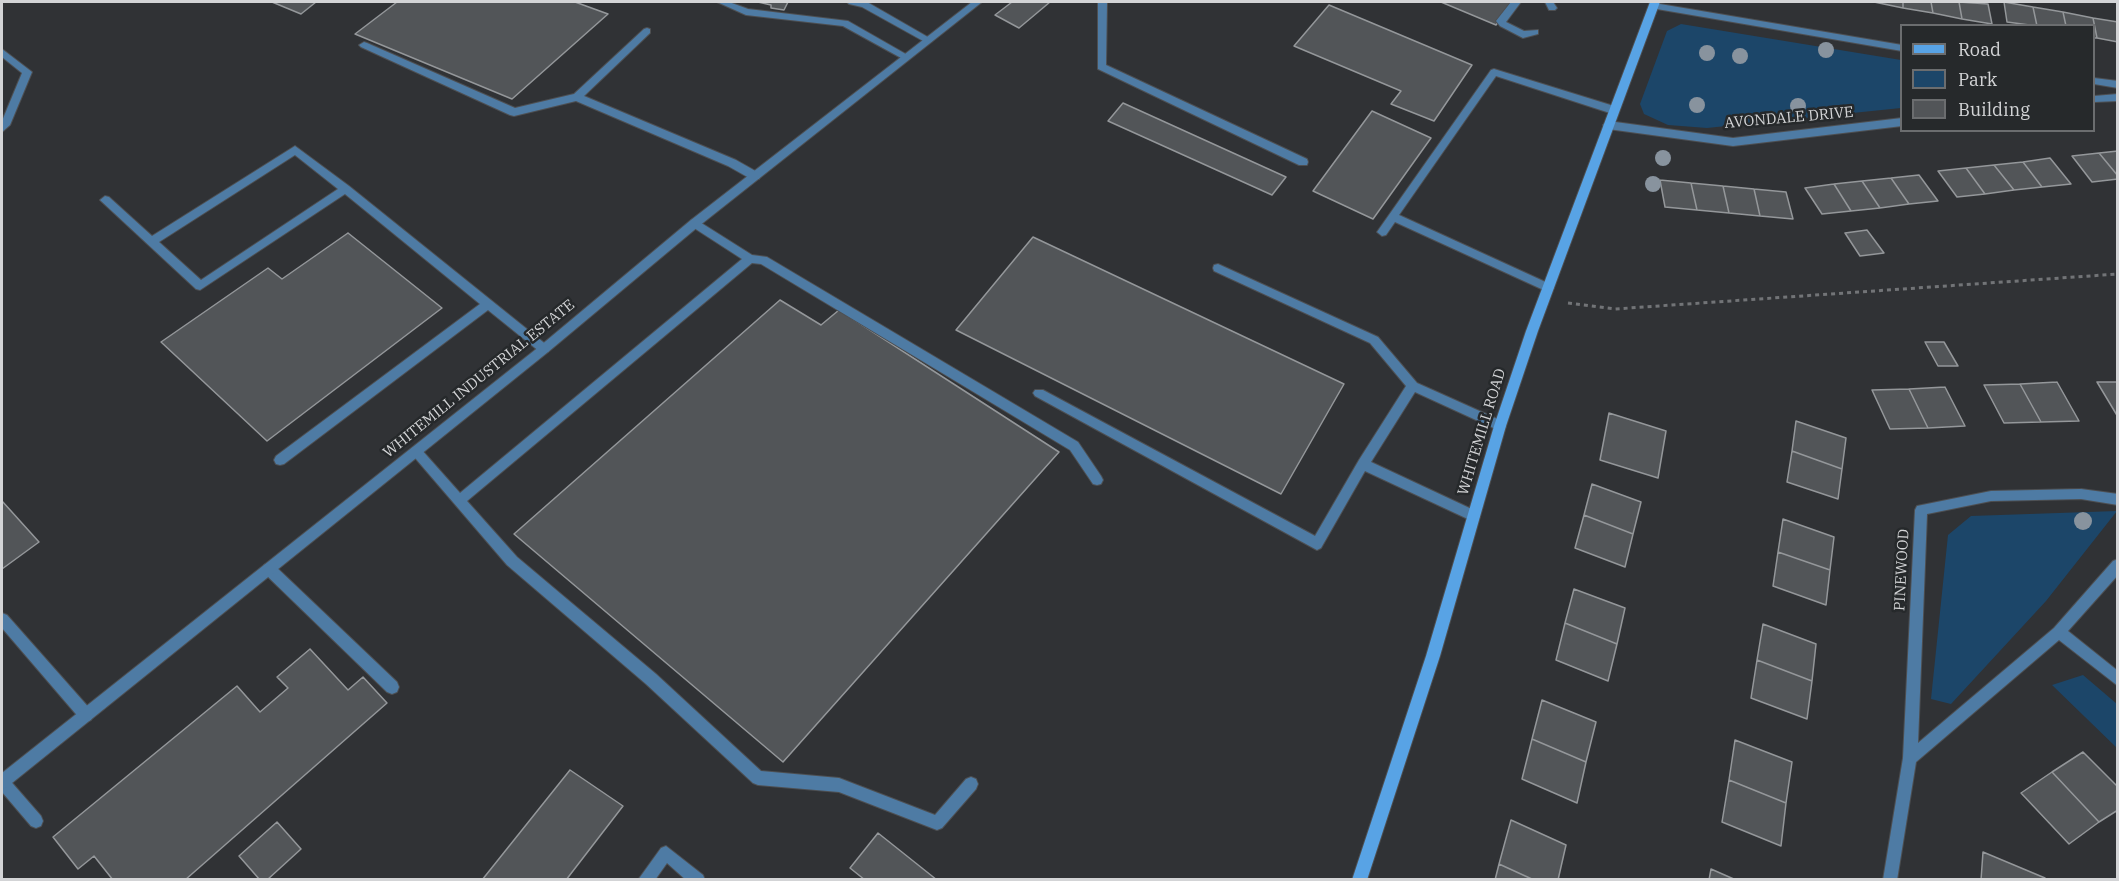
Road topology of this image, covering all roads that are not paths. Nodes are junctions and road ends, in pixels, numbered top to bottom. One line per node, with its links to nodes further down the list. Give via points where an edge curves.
1 (722, 2): 13 (street, via 746,12 845,23)
2 (852, 2): 9 (street, via 864,4)
3 (977, 2): 9 (street, WHITEMILL INDUSTRIAL ESTATE)
4 (1102, 2): 23 (street, via 1101,67)
5 (1516, 2): 8 (street, via 1501,21 1523,35)
6 (1654, 4): 11 (street); 19 (street, WHITEMILL ROAD)
7 (647, 31): 16 (street)
8 (1535, 32)
9 (928, 40): 13 (street, WHITEMILL INDUSTRIAL ESTATE)
10 (364, 45): 16 (street, via 514,112)
11 (1900, 48)
12 (2, 52): 22 (street, via 27,72)
13 (906, 57): 24 (street, WHITEMILL INDUSTRIAL ESTATE)
14 (2095, 81): 15 (street)
15 (2118, 85)
16 (577, 97): 24 (street)
17 (2118, 97): 18 (street)
18 (2095, 99)
19 (1613, 110): 21 (street, WHITEMILL ROAD); 27 (street, via 1494,72)
20 (1900, 122): 21 (street, AVONDALE DRIVE, via 1733,142)
21 (1608, 125): 33 (street, WHITEMILL ROAD)
22 (2, 128)
23 (1303, 162)
24 (755, 176): 28 (street, WHITEMILL INDUSTRIAL ESTATE)
25 (345, 189): 30 (street, via 295,150); 30 (street, via 200,286); 34 (street)
26 (105, 200): 30 (street)
27 (1393, 217): 29 (street); 33 (street)
28 (695, 223): 31 (street); 35 (street, WHITEMILL INDUSTRIAL ESTATE)
29 (1382, 232)
30 (150, 242)
31 (750, 259): 42 (street, via 763,260 1074,446); 44 (street)
32 (1218, 268): 36 (street, via 1374,340)
33 (1546, 292): 38 (street, WHITEMILL ROAD)
34 (488, 304): 35 (street); 40 (street)
35 (544, 349): 39 (street, WHITEMILL INDUSTRIAL ESTATE)
36 (1413, 386): 38 (street); 41 (street)
37 (1039, 393): 41 (street, via 1317,544)
38 (1500, 426): 45 (street, WHITEMILL ROAD)
39 (416, 452): 44 (street); 47 (street, WHITEMILL INDUSTRIAL ESTATE)
40 (280, 460)
41 (1363, 464): 45 (street)
42 (1097, 480)
43 (2118, 500): 53 (street, PINEWOOD, via 2081,494 1991,496 1921,510)
44 (459, 501): 55 (street, via 512,561 651,679 758,778 838,785 937,823)
45 (1474, 516): 59 (street, WHITEMILL ROAD, via 1433,656)
46 (2118, 565): 49 (street)
47 (269, 569): 51 (street); 52 (street, WHITEMILL INDUSTRIAL ESTATE)
48 (2, 619): 52 (street)
49 (2059, 632): 50 (street); 53 (street)
50 (2118, 680)
51 (392, 687)
52 (87, 715): 54 (street, WHITEMILL INDUSTRIAL ESTATE)
53 (1910, 758): 60 (street, PINEWOOD)
54 (2, 782): 56 (street)
55 (971, 784)
56 (36, 821)
57 (645, 879): 58 (street, via 666,853)
58 (698, 879)
59 (1359, 879)
60 (1890, 879)

